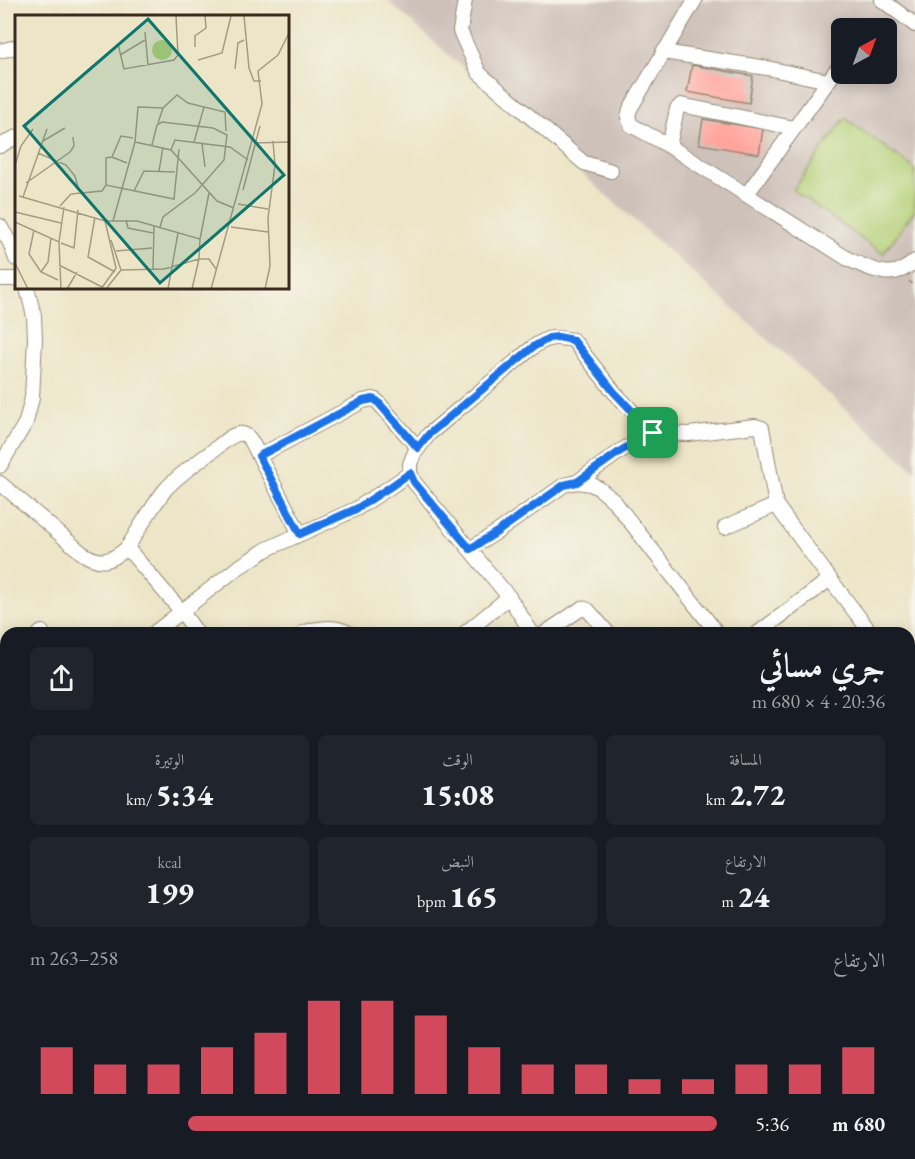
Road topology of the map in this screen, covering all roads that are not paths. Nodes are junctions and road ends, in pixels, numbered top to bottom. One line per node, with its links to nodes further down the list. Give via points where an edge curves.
1 (465, 0): 14 (street, via 460,31 479,73 584,163)
2 (695, 0): 7 (street)
3 (882, 0): 4 (street)
4 (915, 25)
5 (15, 47): 6 (street)
6 (0, 51)
7 (663, 52): 9 (street); 13 (street, via 628,117 631,124)
8 (831, 77): 9 (street)
9 (828, 81): 10 (street)
10 (794, 128): 13 (street, via 681,105); 15 (street)
11 (15, 138): 12 (street)
12 (0, 146)
13 (669, 146): 15 (street)
14 (611, 171)
15 (747, 194): 18 (street, via 848,259 877,272 896,271)
16 (0, 226): 17 (street)
17 (15, 256)
18 (915, 261)
19 (28, 290): 23 (street, via 35,339 32,398 26,422)
20 (653, 433): 21 (street, via 573,340 558,337 533,347 429,434); 25 (street); 27 (street, via 689,434 760,426 764,430)
21 (418, 448): 22 (street, via 377,401 369,399); 24 (street)
22 (259, 456): 29 (street); 30 (street, via 245,435 231,437 166,490)
23 (0, 465)
24 (410, 473): 29 (street, via 356,509); 31 (street)
25 (577, 482): 31 (street, via 564,485); 41 (street, via 591,484 614,501)
26 (0, 483): 30 (street, via 92,560 116,558)
27 (776, 505): 28 (street); 32 (street)
28 (725, 527)
29 (300, 534): 34 (street, via 236,569)
30 (127, 548): 34 (street)
31 (470, 549): 33 (street)
32 (830, 579): 42 (street); 43 (street)
33 (509, 597): 37 (street); 38 (street)
34 (182, 612): 35 (street); 36 (street)
35 (162, 627)
36 (193, 627)
37 (472, 627)
38 (528, 627)
39 (554, 627): 40 (street, via 582,608)
40 (603, 627)
41 (712, 627)
42 (766, 627)
43 (866, 627)

